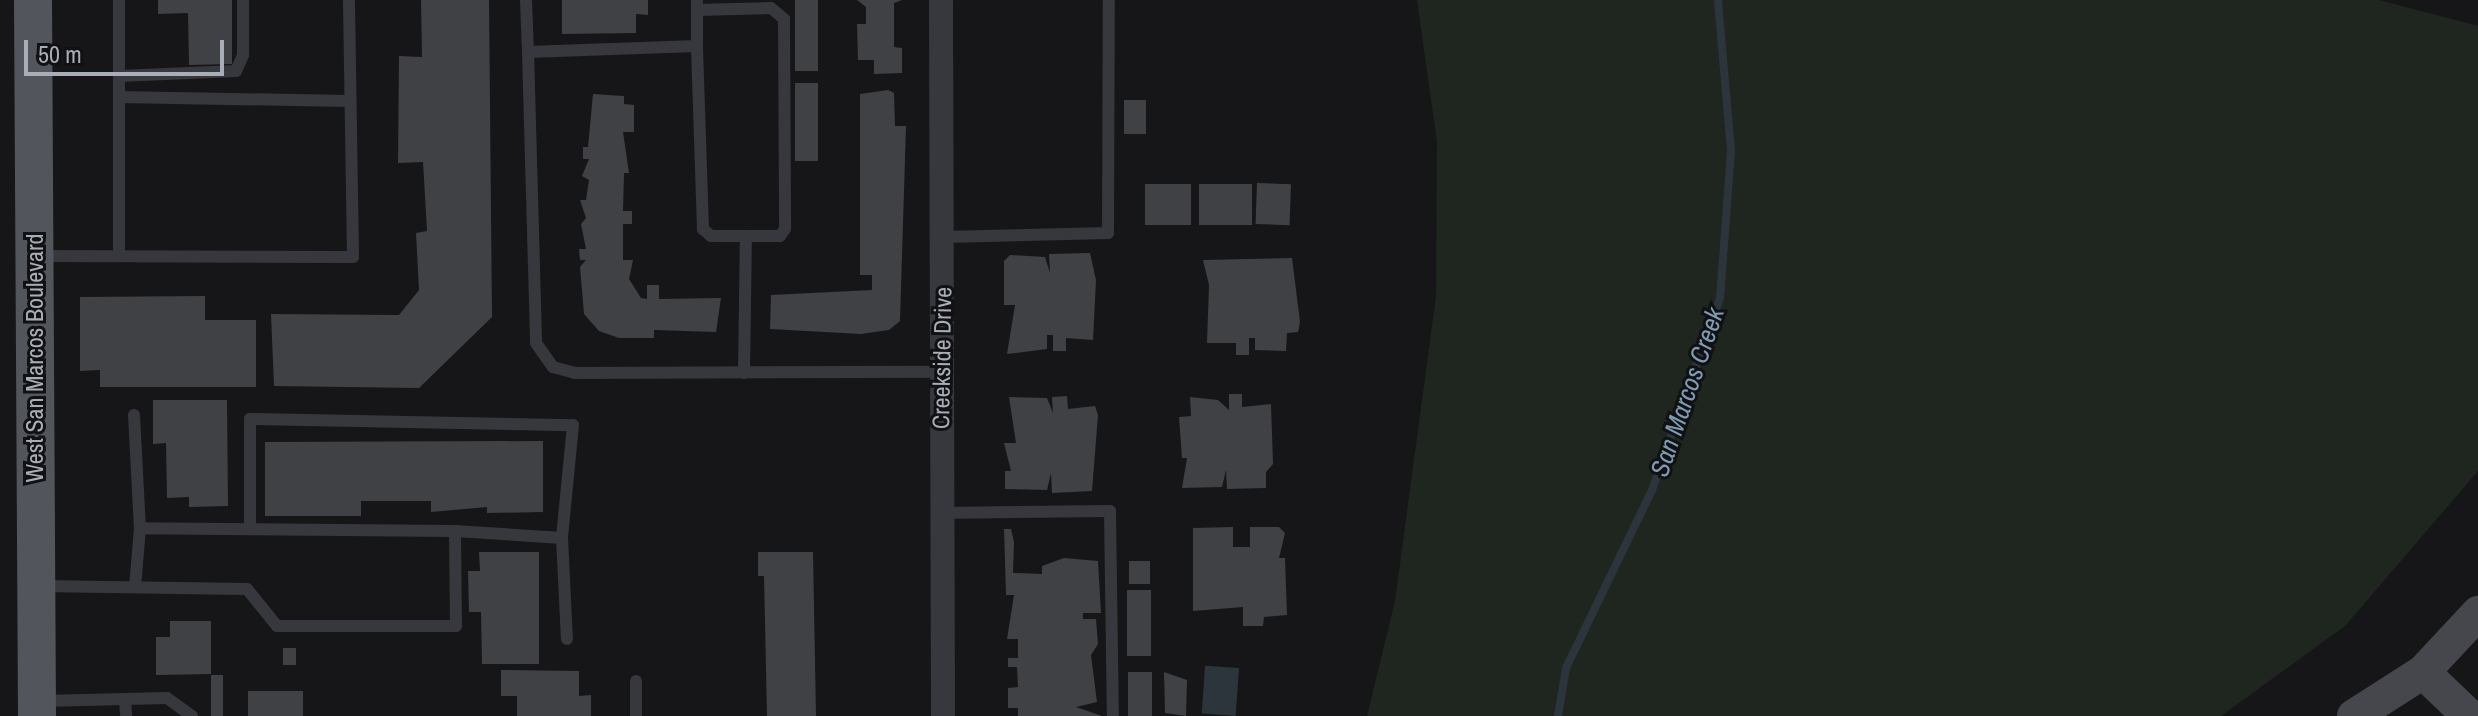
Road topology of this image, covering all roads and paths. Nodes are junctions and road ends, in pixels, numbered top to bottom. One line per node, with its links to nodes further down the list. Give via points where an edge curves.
1 (33, 0): 16 (main road, West San Marcos Boulevard)
2 (119, 0): 11 (lane)
3 (243, 0): 11 (lane, via 243,55 236,71)
4 (349, 0): 13 (lane)
5 (526, 0): 10 (lane)
6 (941, 0): 15 (street, Creekside Drive)
7 (1109, 0): 15 (lane, via 1108,233)
8 (697, 5): 9 (lane); 14 (lane, via 771,8 784,19 785,229 780,236)
9 (697, 46): 10 (lane); 14 (lane, via 703,229 711,236)
10 (528, 52): 19 (lane, via 536,343 544,355 553,367 575,373)
11 (119, 76): 12 (lane)
12 (119, 97): 13 (lane); 17 (lane)
13 (350, 101): 17 (lane, via 353,257)
14 (746, 236): 19 (lane)
15 (944, 237): 18 (street, Creekside Drive)
16 (34, 256): 17 (lane); 26 (main road, West San Marcos Boulevard)
17 (119, 256)
18 (943, 372): 19 (lane); 21 (street, Creekside Drive)
19 (744, 373)
20 (134, 415): 22 (lane)
21 (940, 513): 39 (street, Creekside Drive); 40 (lane, via 1110,511)
22 (140, 528): 23 (lane); 27 (lane)
23 (250, 529): 24 (lane); 25 (lane, via 250,419 573,425)
24 (455, 531): 25 (lane); 27 (lane, via 456,626 277,626 247,589)
25 (562, 538): 29 (lane)
26 (36, 586): 27 (lane); 35 (main road, West San Marcos Boulevard)
27 (135, 587)
28 (2478, 613): 30 (main road)
29 (567, 639)
30 (2467, 651): 31 (main road)
31 (2423, 672): 34 (main road); 41 (main road)
32 (636, 681): 38 (lane)
33 (125, 700): 35 (lane); 36 (lane); 37 (lane, via 167,698)
34 (2463, 707)
35 (37, 709)
36 (126, 716)
37 (192, 716)
38 (636, 716)
39 (943, 716)
40 (1113, 716)
41 (2354, 716)

